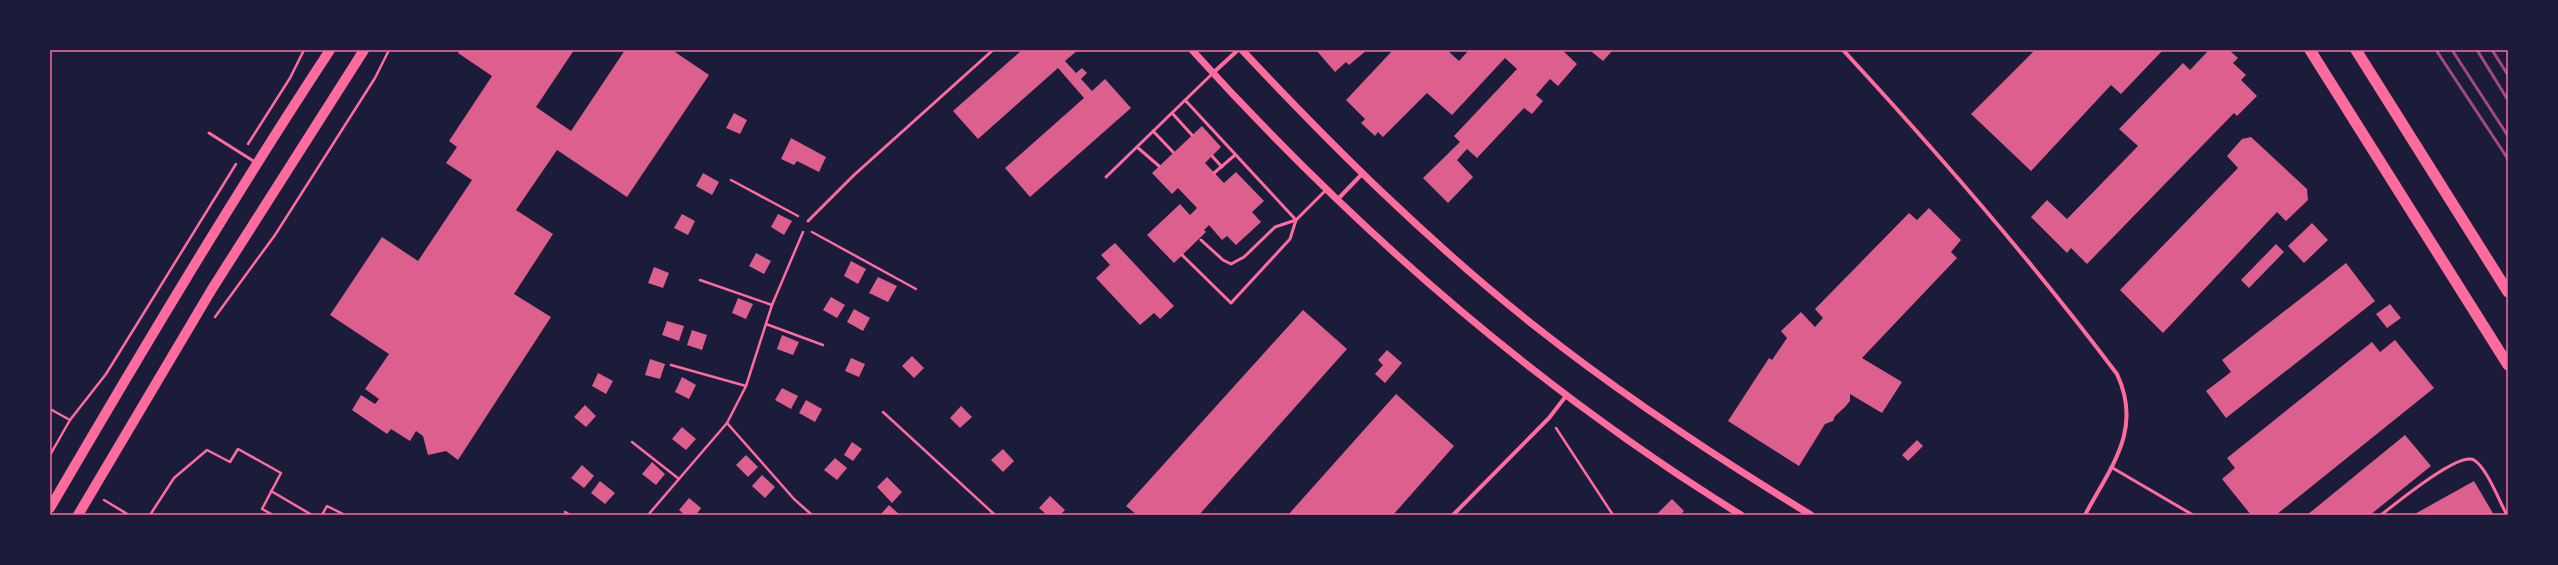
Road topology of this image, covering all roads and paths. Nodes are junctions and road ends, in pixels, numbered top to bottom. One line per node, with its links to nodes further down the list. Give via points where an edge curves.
1 (304, 50): 20 (path, via 290,78)
2 (330, 50): 23 (main road)
3 (364, 50): 61 (main road, via 212,289)
4 (389, 50): 40 (path, via 376,78 275,235)
5 (993, 50): 33 (lane, via 854,175)
6 (1192, 50): 12 (street)
7 (1238, 50): 12 (street)
8 (1242, 50): 27 (street)
9 (1843, 50): 54 (street, via 1926,140 2038,273 2117,374 2125,391 2128,425)
10 (2310, 50): 44 (highway)
11 (2356, 50): 38 (highway)
12 (1213, 73): 13 (lane); 30 (street)
13 (1185, 100): 14 (lane); 21 (lane)
14 (1172, 113): 15 (lane); 17 (lane)
15 (1153, 132): 18 (lane); 19 (lane)
16 (209, 133): 20 (lane)
17 (1192, 135)
18 (1137, 147): 24 (lane); 28 (lane)
19 (1174, 152)
20 (242, 154): 23 (lane); 50 (path, via 106,374)
21 (1235, 155): 25 (lane); 32 (lane)
22 (1212, 156): 25 (lane)
23 (257, 164): 59 (main road)
24 (1159, 166)
25 (1222, 167): 26 (lane)
26 (1214, 173)
27 (1362, 174): 31 (street); 74 (street, via 1467,269 1585,364 1691,440)
28 (1106, 177)
29 (731, 180): 33 (path)
30 (1326, 190): 31 (street); 32 (lane)
31 (1337, 200): 46 (street, via 1443,296)
32 (1296, 220): 34 (lane, via 1275,227 1244,257 1230,264); 35 (lane, via 1290,239 1231,303)
33 (808, 221)
34 (1202, 240)
35 (1182, 255)
36 (700, 280): 39 (path)
37 (916, 289): 39 (path, via 805,228)
38 (2508, 292)
39 (772, 305): 41 (path)
40 (214, 319)
41 (766, 324): 42 (path); 45 (path)
42 (823, 345)
43 (671, 364): 45 (path)
44 (2508, 365)
45 (746, 386): 51 (path)
46 (1566, 396): 49 (street); 73 (street, via 1654,459)
47 (50, 409): 50 (path)
48 (883, 412): 70 (path)
49 (1549, 418): 71 (street); 72 (path)
50 (70, 420): 53 (path)
51 (727, 423): 55 (path); 69 (path, via 794,499)
52 (632, 442): 55 (path)
53 (50, 456)
54 (2111, 467): 75 (street); 76 (lane)
55 (678, 479): 68 (path)
56 (272, 491): 62 (path, via 281,473 238,449 230,462 207,450 174,478); 63 (path, via 262,509); 64 (path)
57 (107, 495): 58 (path)
58 (103, 501)
59 (50, 508)
60 (566, 512): 67 (path)
61 (78, 515)
62 (150, 515)
63 (274, 515)
64 (312, 515)
65 (322, 515): 66 (path, via 327,506)
66 (345, 515)
67 (570, 515)
68 (648, 515)
69 (812, 515)
70 (994, 515)
71 (1453, 515)
72 (1612, 515)
73 (1741, 515)
74 (1811, 515)
75 (2085, 515)
76 (2193, 515)
77 (2381, 515): 78 (lane, via 2454,463 2466,458 2473,459 2481,466)
78 (2507, 515)

